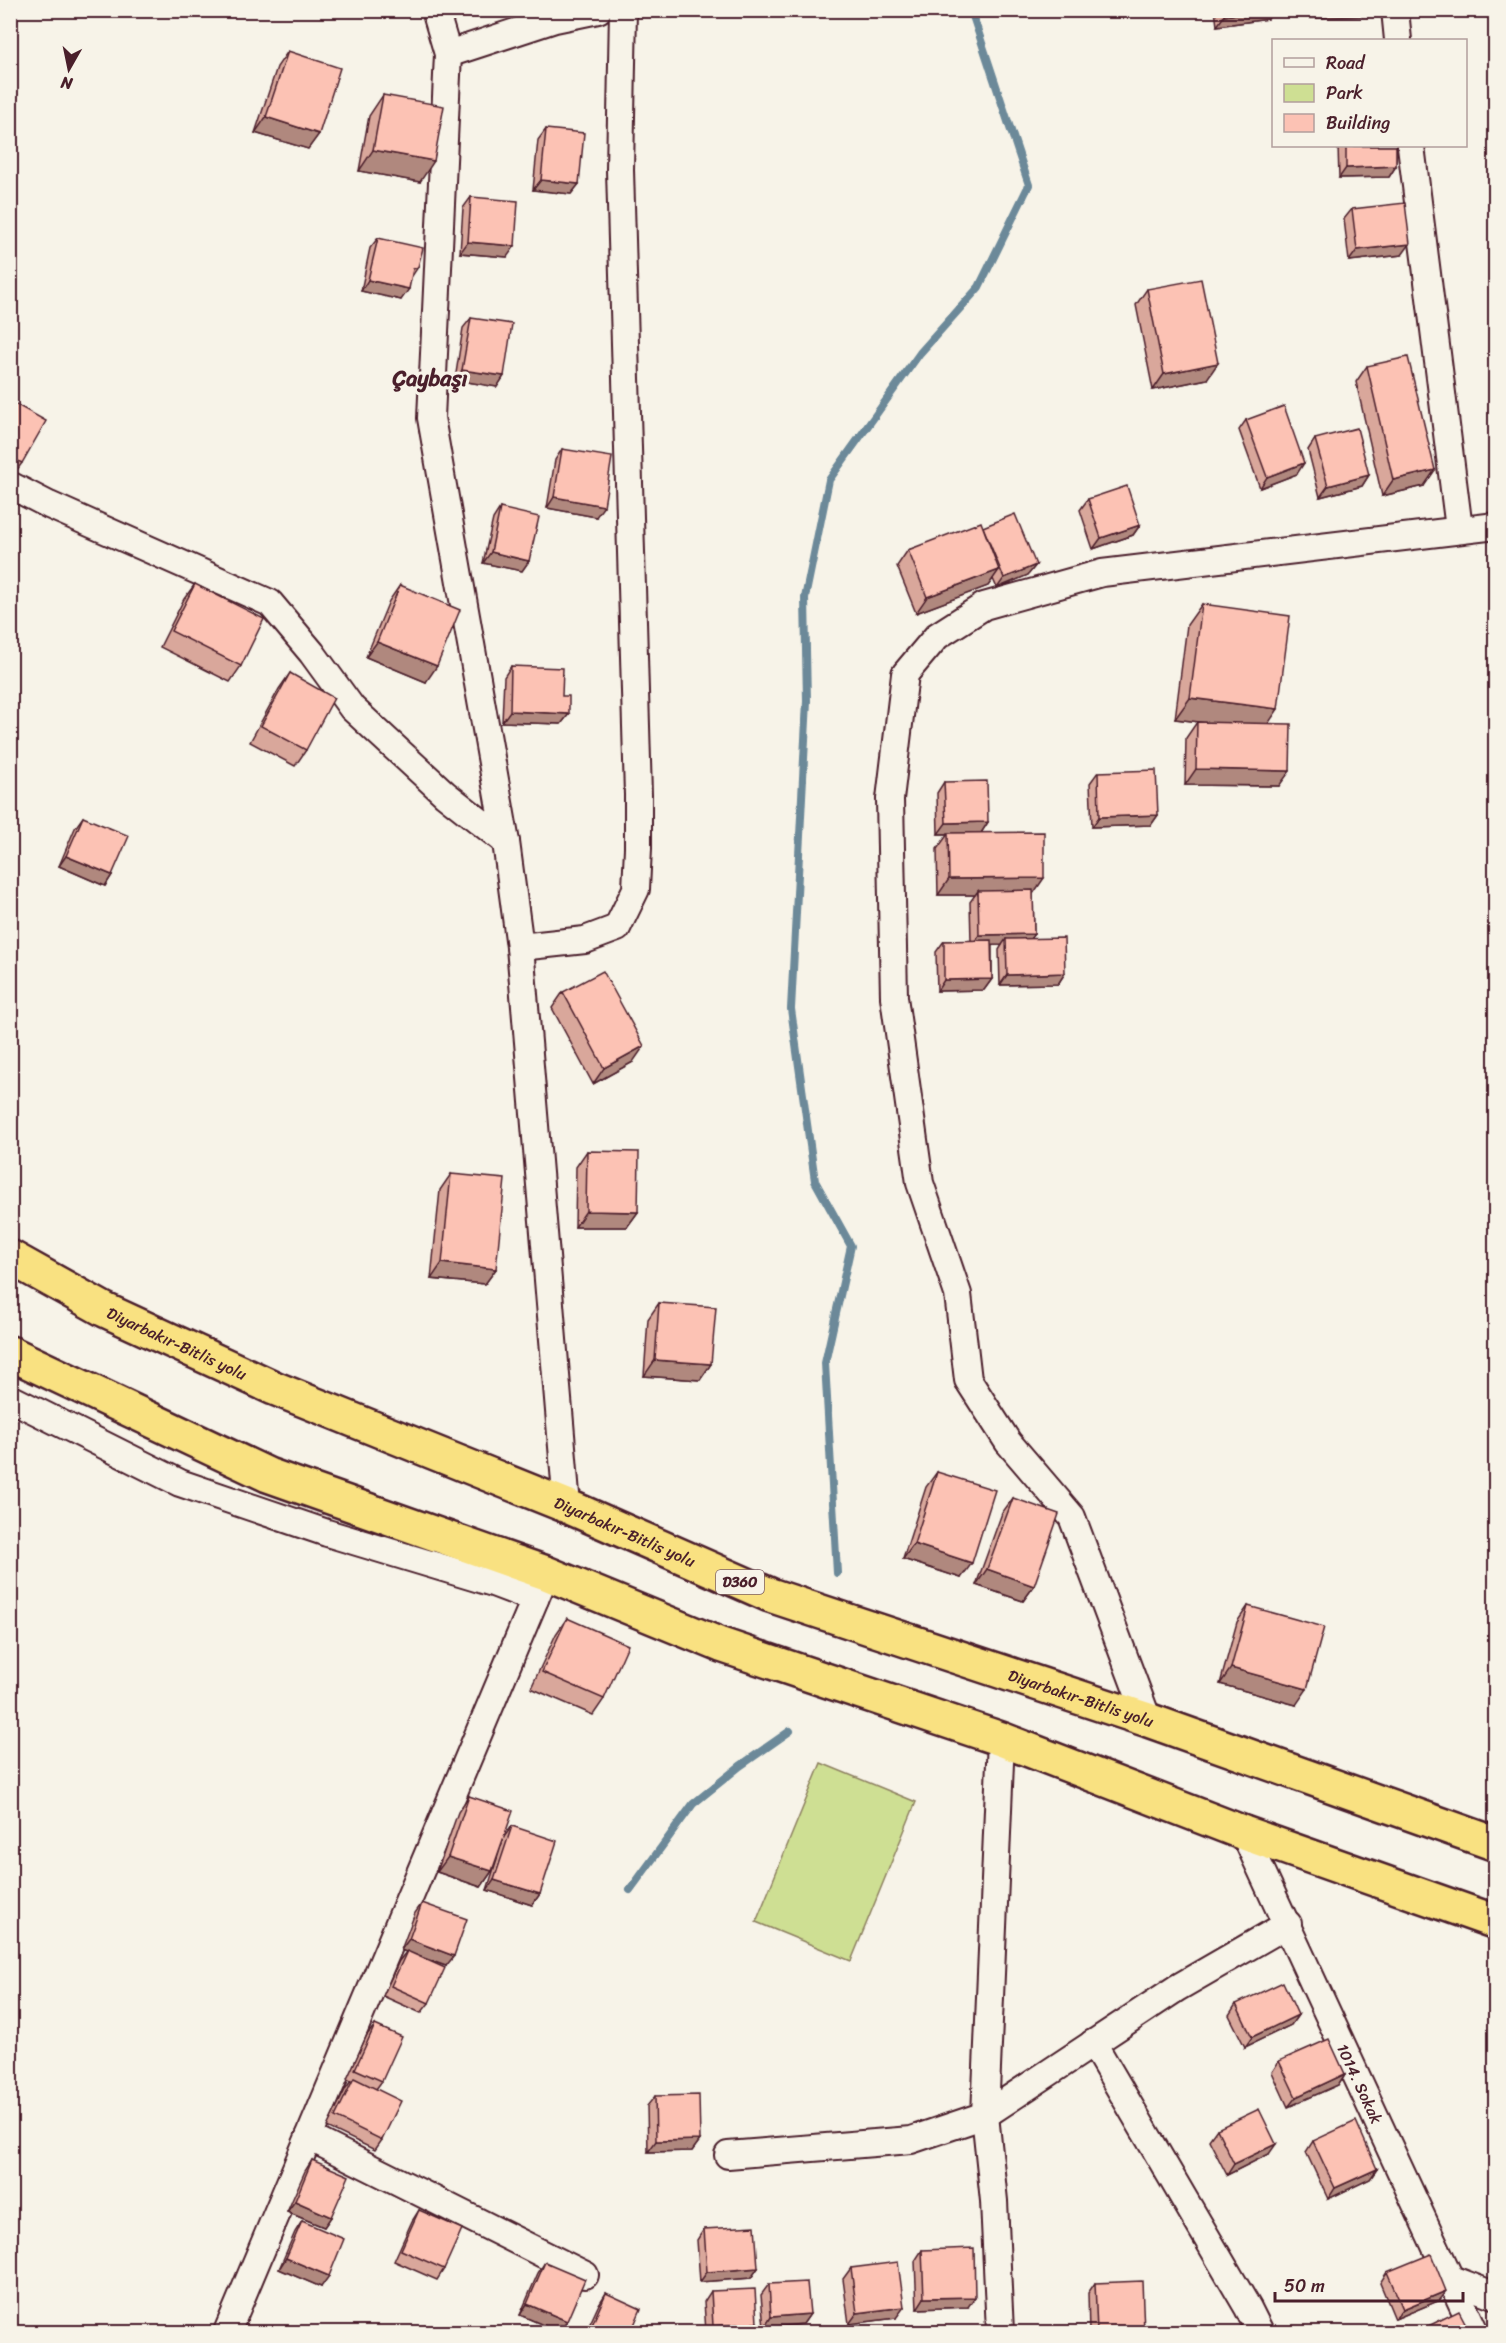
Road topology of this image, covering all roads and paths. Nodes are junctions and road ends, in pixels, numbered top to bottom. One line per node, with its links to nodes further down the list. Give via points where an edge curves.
1 (435, 10): 6 (street)
2 (598, 10): 6 (street)
3 (623, 10): 12 (street, via 620,170 638,795 636,889 617,928 585,939)
4 (1395, 10): 5 (street)
5 (1398, 39)
6 (448, 54): 11 (street, via 431,418)
7 (1411, 147): 10 (street)
8 (10, 485): 11 (street, via 270,603 352,708 445,794)
9 (1496, 526): 10 (street)
10 (1459, 529): 18 (street, via 1102,573 984,606 937,636 905,674 890,799 894,997 920,1183 958,1294 968,1380 1008,1442 1072,1517)
11 (506, 842): 12 (street)
12 (520, 947): 16 (street)
13 (10, 1257): 16 (highway, Diyarbakır-Bitlis yolu / D360, via 105,1310 274,1388)
14 (10, 1353): 17 (highway, via 268,1475)
15 (10, 1398): 17 (street, via 180,1483 493,1583)
16 (567, 1506): 18 (highway, Diyarbakır-Bitlis yolu / D360, via 770,1595)
17 (541, 1586): 19 (highway); 26 (street)
18 (1148, 1720): 21 (highway, Diyarbakır-Bitlis yolu / D360)
19 (1001, 1739): 20 (highway); 25 (street)
20 (1244, 1833): 22 (highway); 23 (street, 1014. Sokak)
21 (1496, 1844)
22 (1496, 1922)
23 (1288, 1924): 24 (street, via 1177,1988); 29 (street, 1014. Sokak)
24 (1093, 2043): 25 (street); 33 (street)
25 (985, 2115): 27 (street, via 911,2140); 32 (street, via 994,2201)
26 (309, 2137): 28 (street); 31 (street)
27 (729, 2155)
28 (585, 2275)
29 (1449, 2278): 30 (street); 34 (street, 1014. Sokak)
30 (1496, 2296)
31 (227, 2332)
32 (1000, 2332)
33 (1260, 2332)
34 (1475, 2332)

